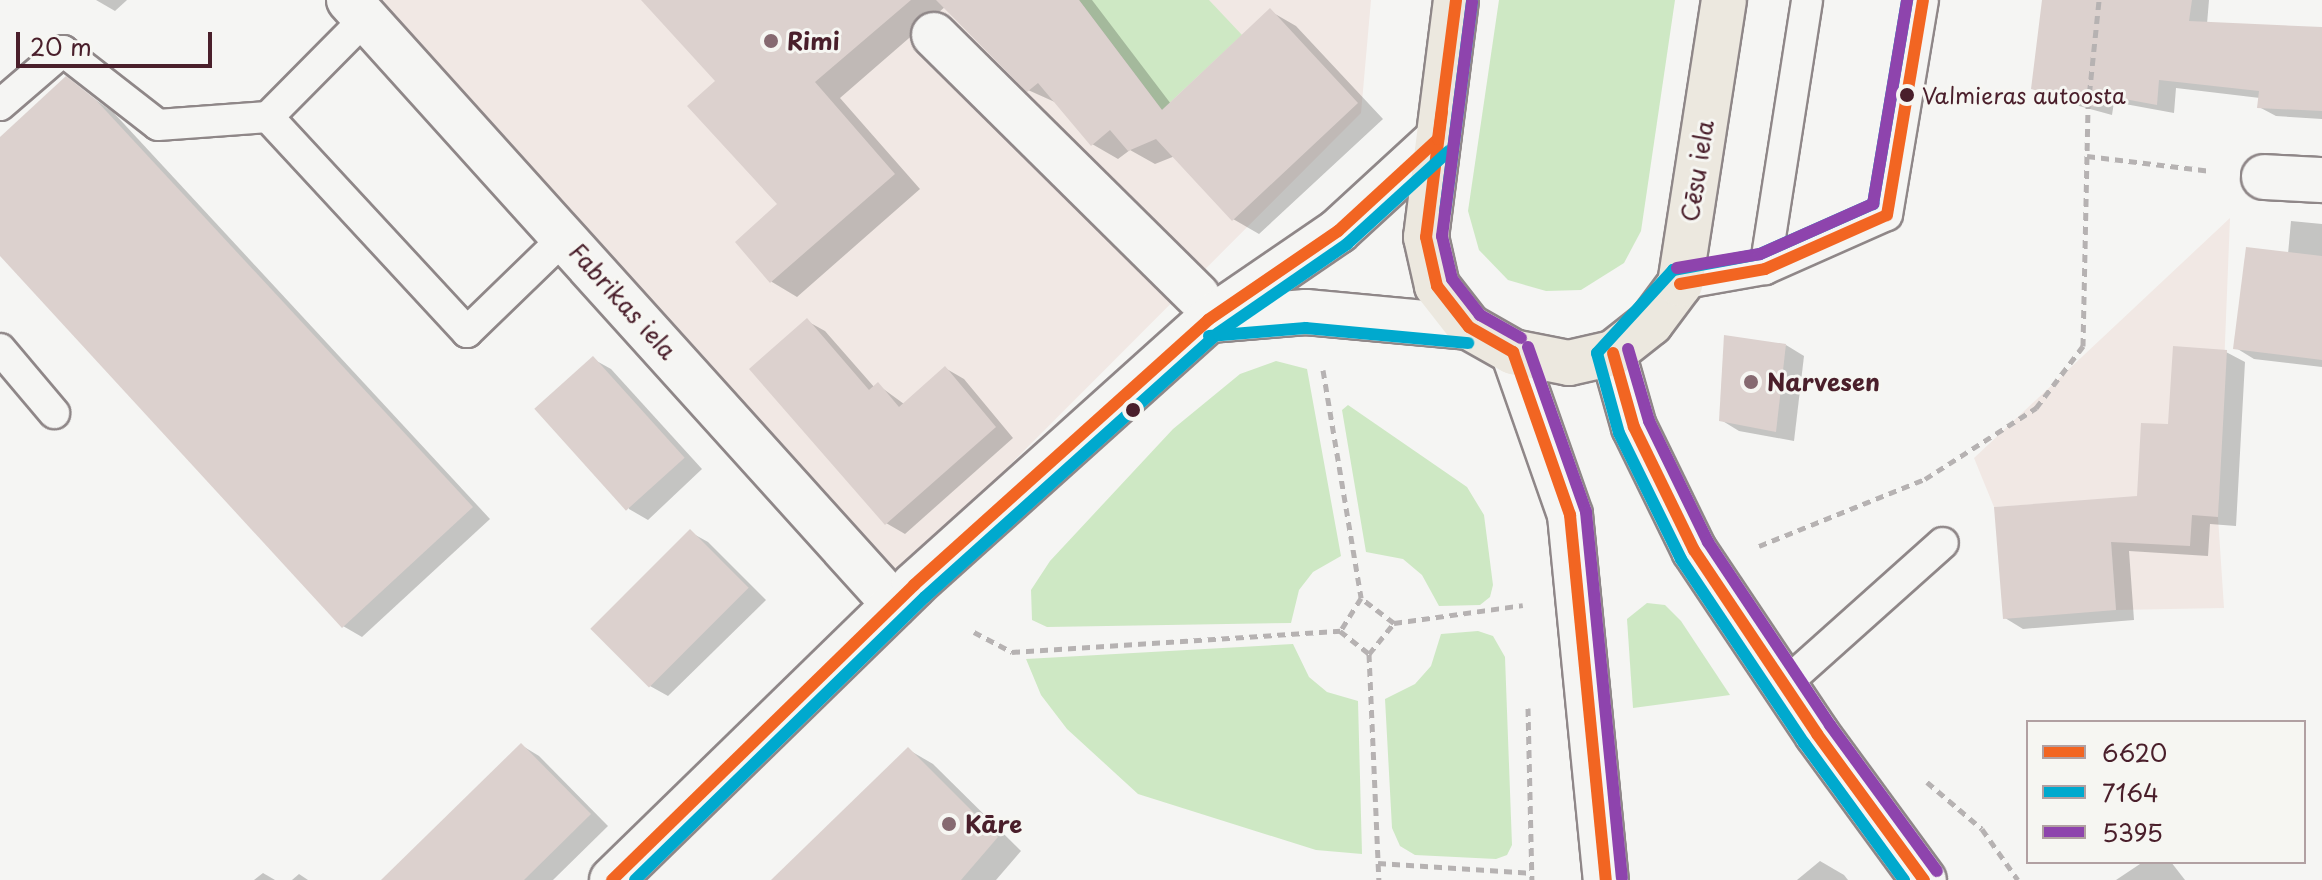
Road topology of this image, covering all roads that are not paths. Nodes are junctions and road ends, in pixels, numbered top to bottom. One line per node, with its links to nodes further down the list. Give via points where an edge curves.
1 (1456, 0): 9 (main road, Cēsu iela)
2 (1724, 0): 14 (main road, Cēsu iela)
3 (1807, 0): 13 (lane)
4 (1923, 0): 13 (lane, via 1887,215)
5 (358, 9): 8 (lane); 12 (street, Fabrikas iela)
6 (934, 35): 15 (street)
7 (0, 105): 8 (lane, via 63,51 158,125)
8 (268, 117): 12 (lane, via 467,332)
9 (1438, 139): 15 (street, via 1338,231); 16 (main road, Cēsu iela, via 1426,237 1437,286)
10 (2264, 177): 11 (street)
11 (2322, 180)
12 (565, 237): 22 (street, Fabrikas iela)
13 (1765, 269): 14 (lane)
14 (1680, 284): 19 (main road, Cēsu iela, via 1651,323)
15 (1203, 308): 16 (street, Cēsu iela); 22 (street)
16 (1469, 327): 18 (main road, Cēsu iela)
17 (0, 349): 20 (lane)
18 (1513, 352): 19 (main road, Cēsu iela, via 1569,363); 25 (street, via 1570,515)
19 (1613, 353): 23 (street, via 1634,427 1694,550)
20 (54, 413)
21 (1943, 543): 23 (lane)
22 (894, 604): 24 (street)
23 (1784, 685): 26 (street)
24 (612, 880)
25 (1606, 880)
26 (1924, 880)

